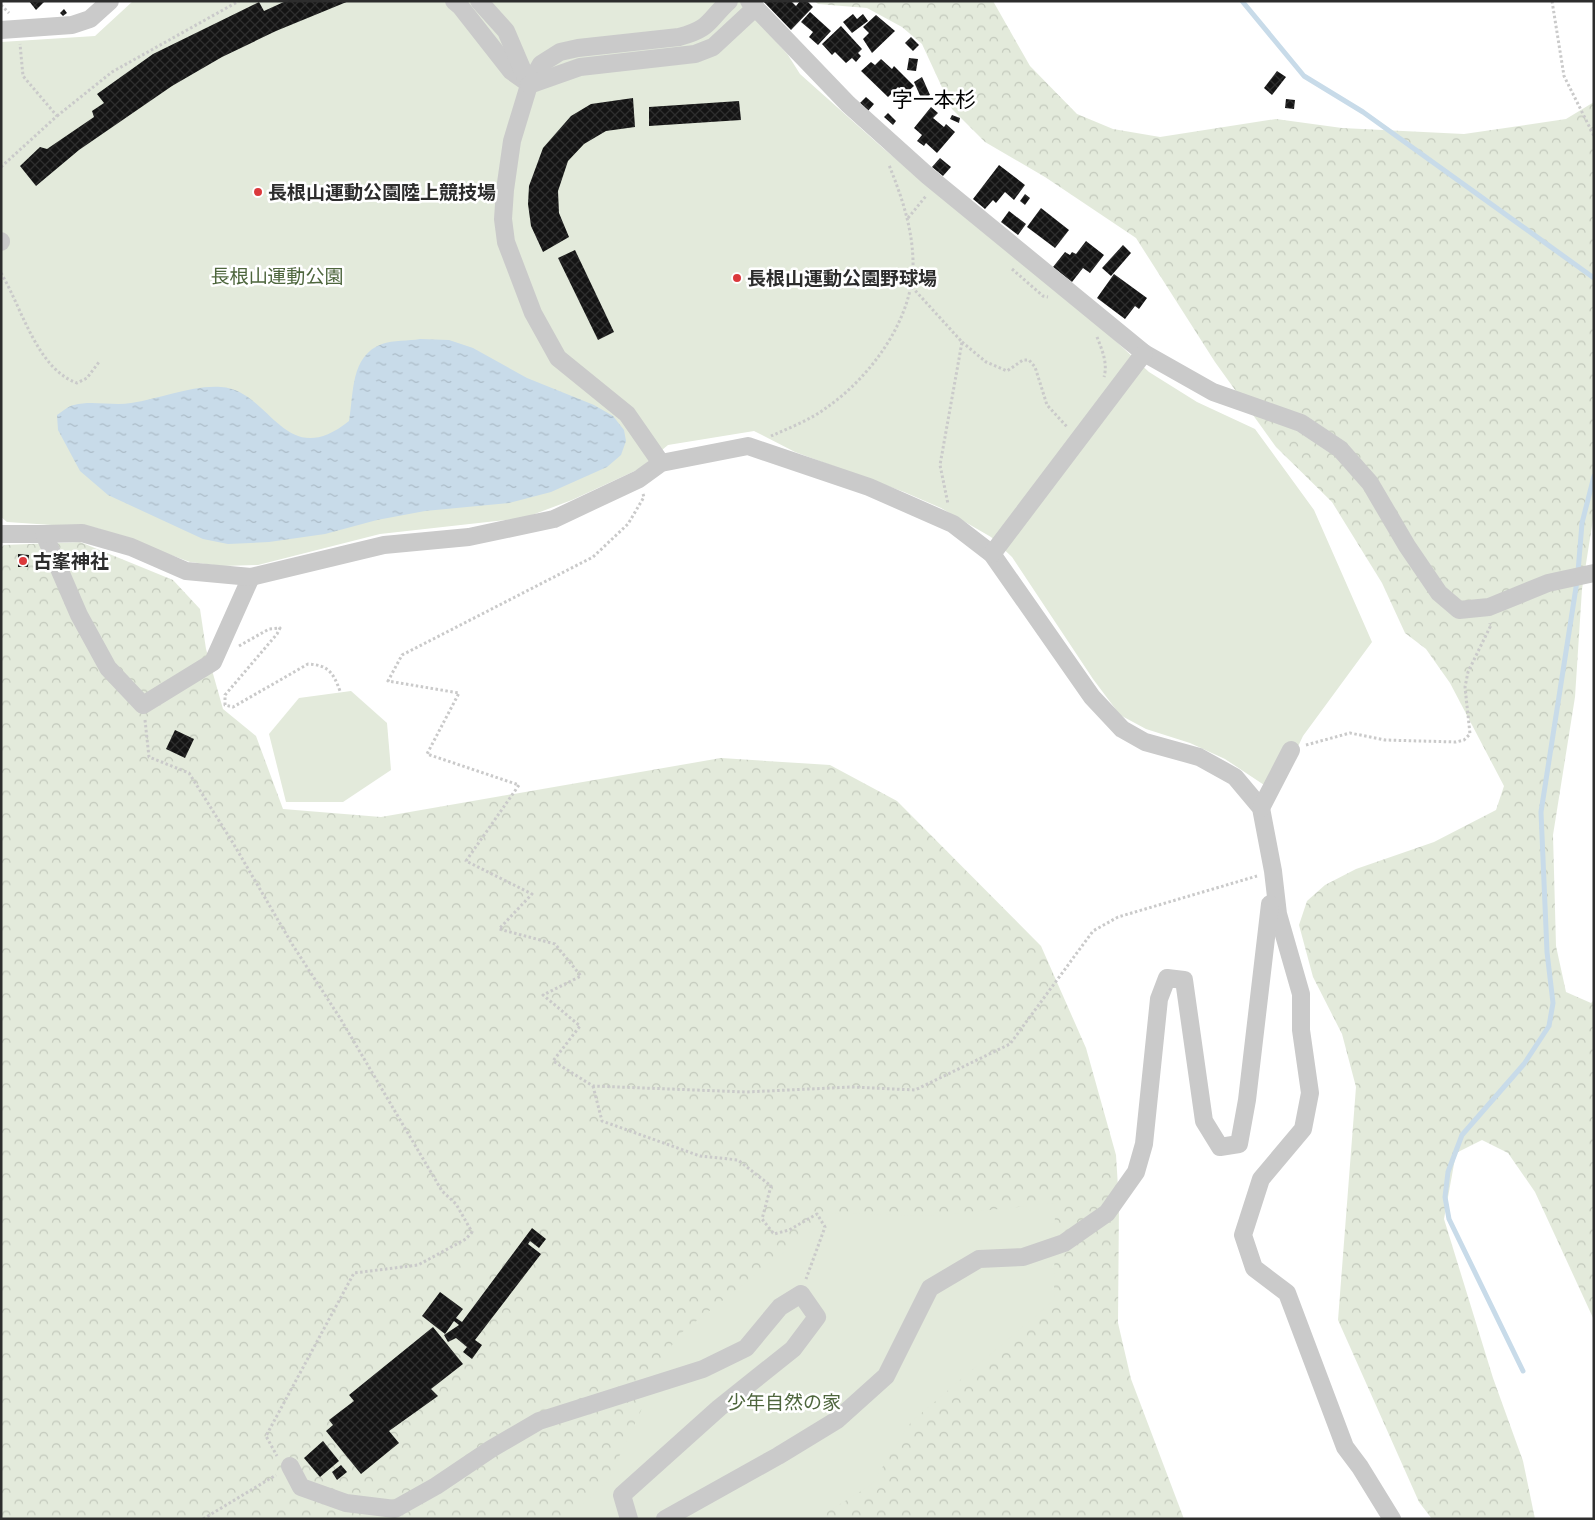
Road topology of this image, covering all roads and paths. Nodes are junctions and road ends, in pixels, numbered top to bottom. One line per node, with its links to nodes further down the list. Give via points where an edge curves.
1 (110, 1): 8 (street, via 90,19 72,25)
2 (239, 1): 10 (path, via 112,72)
3 (454, 1): 9 (street, via 511,71)
4 (479, 1): 9 (street, via 506,31)
5 (729, 1): 9 (street, via 712,22 691,34 560,52 541,64)
6 (1552, 1): 11 (path, via 1564,76)
7 (752, 4): 9 (street, via 713,47 694,54 580,67); 24 (street, via 848,104 928,176)
8 (10, 29): 10 (path, via 23,76)
9 (529, 85): 29 (street, via 512,141 503,219 506,242 532,313 558,358 627,414)
10 (57, 116): 13 (path)
11 (1594, 136)
12 (893, 164): 17 (path, via 886,158)
13 (1, 167)
14 (920, 188): 15 (path)
15 (927, 194): 16 (path); 17 (path)
16 (934, 201)
17 (907, 218): 20 (path, via 913,261)
18 (1007, 264): 21 (path, via 1043,296)
19 (1, 273): 25 (path, via 39,348 66,379 77,383 87,378)
20 (912, 287): 23 (path); 28 (path, via 877,358 852,387 825,409)
21 (1052, 298)
22 (1093, 329): 26 (path, via 1104,352 1106,371)
23 (962, 342): 27 (path, via 986,362 1006,371 1023,360 1029,360 1035,367 1047,404 1069,430); 31 (path, via 940,465)
24 (1144, 353): 34 (street); 37 (street, via 1213,392 1301,423 1340,449 1370,483 1439,593 1459,610)
25 (99, 362)
26 (1103, 380)
27 (1074, 423)
28 (748, 446): 29 (street); 31 (street, via 869,487)
29 (661, 463): 30 (street)
30 (639, 478): 36 (street, via 554,519 469,537 384,545); 44 (path, via 644,497 628,524 593,557 402,655 388,681 459,694 427,754 519,785 466,861 532,894 499,929 555,944 581,976 543,995 580,1026 553,1061)
31 (953, 524): 34 (street)
32 (1, 534): 33 (street)
33 (44, 534): 36 (street, via 82,533 131,547 186,571); 40 (street, via 79,615 108,668)
34 (992, 554): 42 (street, via 1092,698 1122,729 1145,742 1199,756 1235,777)
35 (1585, 575): 37 (street, via 1548,583)
36 (251, 577): 40 (street, via 213,662)
37 (1488, 607): 41 (path, via 1490,627 1468,672 1465,687 1470,734 1464,740 1395,741 1350,733)
38 (237, 648): 39 (path, via 269,629 280,628 225,695 225,705 233,707 308,664 320,664 334,674)
39 (340, 691)
40 (143, 704): 46 (path, via 149,757 189,772 442,1191 456,1204 472,1232 466,1239 418,1265 354,1273 266,1436 278,1460)
41 (1291, 750): 42 (street)
42 (1261, 808): 43 (street)
43 (1273, 871): 44 (path, via 1118,917 1093,931 1010,1044 914,1090 852,1087 746,1092); 49 (street, via 1247,1100 1239,1144 1220,1148 1204,1121 1184,980 1166,978 1158,998 1144,1144 1136,1172 1107,1213 1064,1243 1023,1257 979,1259 930,1288 886,1376 837,1420); 50 (street, via 1278,914 1301,994 1301,1030 1310,1093 1303,1129 1261,1179 1243,1236 1254,1268 1287,1293 1345,1447)
44 (594, 1086): 45 (path, via 602,1120 700,1156 738,1160 771,1186 762,1219 774,1234 789,1230 817,1214 825,1227)
45 (802, 1294): 46 (street, via 780,1307 746,1348 703,1369 540,1421 395,1509 346,1504 301,1487); 48 (street, via 817,1317 792,1349 622,1494)
46 (290, 1466): 47 (path)
47 (203, 1519)
48 (629, 1519)
49 (665, 1519)
50 (1392, 1519)

